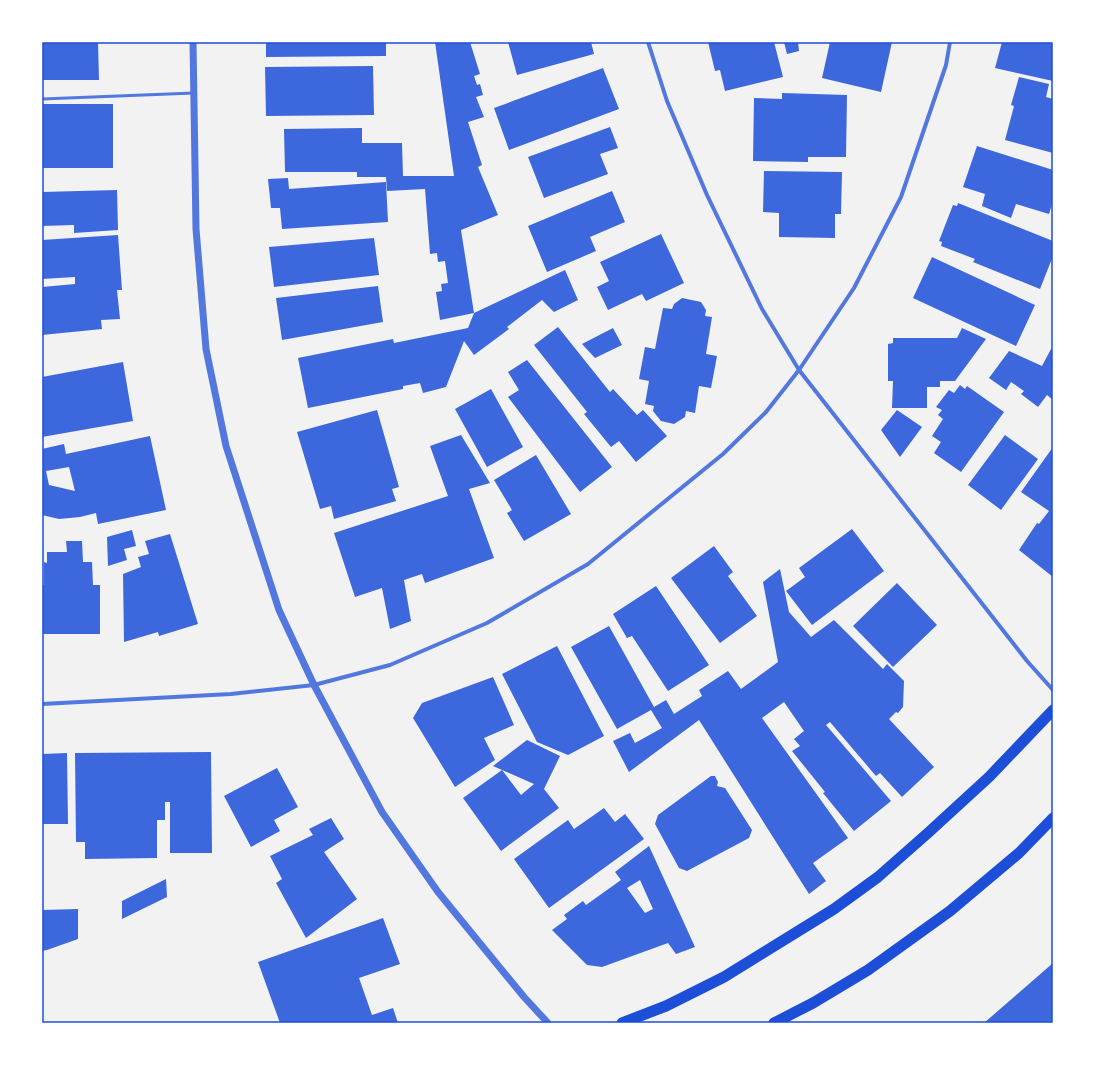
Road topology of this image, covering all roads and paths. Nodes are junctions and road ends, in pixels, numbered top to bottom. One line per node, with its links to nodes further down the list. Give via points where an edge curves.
1 (193, 42): 4 (street)
2 (648, 42): 6 (street, via 667,100 707,195 762,309)
3 (950, 42): 6 (street, via 946,65 901,197 854,288)
4 (194, 94): 5 (lane); 7 (street, via 196,229 206,349 226,446 262,558 279,610)
5 (42, 99)
6 (799, 370): 7 (street, via 766,412 722,454 588,564 487,623 390,665); 8 (street, via 1027,661)
7 (314, 685): 9 (street, via 231,694); 12 (street, via 382,812 438,892 524,998)
8 (1053, 690)
9 (42, 704)
10 (1053, 710): 13 (highway, via 989,777 930,832 878,877 834,909 724,977 666,1006)
11 (1053, 818): 14 (highway, via 1019,853 950,911 868,970)
12 (548, 1023)
13 (622, 1023)
14 (774, 1023)

